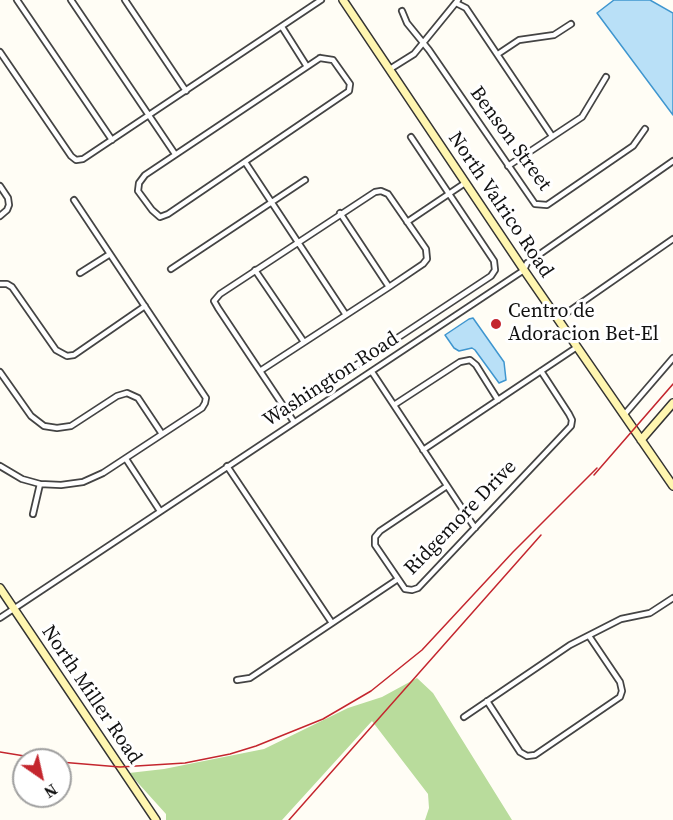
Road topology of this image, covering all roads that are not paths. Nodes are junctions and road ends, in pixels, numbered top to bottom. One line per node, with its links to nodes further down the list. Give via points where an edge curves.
1 (17, 0): 21 (street)
2 (71, 0): 17 (street)
3 (124, 0): 16 (street)
4 (321, 0): 9 (street)
5 (343, 0): 14 (street, North Valrico Road)
6 (457, 2): 10 (street); 12 (street, via 466,8)
7 (402, 11): 10 (street, Benson Street)
8 (571, 24): 12 (street, via 554,35 519,40)
9 (282, 27): 13 (street); 16 (street)
10 (423, 44): 14 (street); 25 (street, Benson Street)
11 (0, 52): 21 (street, via 76,160)
12 (498, 54): 19 (street)
13 (306, 65): 22 (street); 24 (street, via 320,58 333,60 350,84 349,92)
14 (390, 69): 27 (street, North Valrico Road)
15 (606, 77): 19 (street, via 582,117)
16 (186, 91): 17 (street)
17 (149, 116): 21 (street); 22 (street)
18 (645, 129): 25 (street, Benson Street, via 633,146 547,205 535,204)
19 (552, 136): 25 (street)
20 (411, 137): 29 (street)
21 (112, 140)
22 (175, 154): 24 (street, via 139,183 138,191 160,217)
23 (673, 161): 40 (street, Washington Road, via 527,263)
24 (245, 162): 31 (street)
25 (508, 166)
26 (305, 180): 31 (street)
27 (465, 183): 29 (street); 40 (street, North Valrico Road)
28 (0, 186): 33 (street, via 9,205)
29 (449, 194): 34 (street); 57 (street, via 494,261 491,276)
30 (74, 200): 37 (street)
31 (271, 202): 36 (street); 38 (street)
32 (340, 213): 34 (street, via 381,190); 36 (street); 43 (street)
33 (0, 216)
34 (407, 222): 43 (street, via 426,249 427,259)
35 (673, 239): 46 (street)
36 (298, 241): 39 (street); 45 (street)
37 (110, 254): 41 (street); 44 (street)
38 (171, 269)
39 (255, 270): 47 (street); 50 (street, via 214,301)
40 (524, 270): 46 (street, North Valrico Road); 53 (street, Washington Road)
41 (80, 273)
42 (0, 284): 44 (street, via 12,287 56,350 67,356)
43 (389, 287): 45 (street)
44 (145, 306): 60 (street, via 206,398 202,408)
45 (346, 315): 47 (street)
46 (558, 319): 48 (street, North Valrico Road)
47 (304, 342): 50 (street)
48 (577, 347): 51 (street); 58 (street, North Valrico Road)
49 (673, 357): 58 (street)
50 (260, 371): 57 (street)
51 (541, 371): 54 (street); 71 (street, Ridgemore Drive, via 569,414 571,426)
52 (0, 372): 60 (street, via 30,416 44,426 71,426 127,393 138,398)
53 (372, 372): 56 (street); 59 (street, Washington Road)
54 (498, 400): 56 (street, via 470,360 460,362); 62 (street)
55 (673, 403): 61 (street)
56 (394, 405): 62 (street)
57 (287, 411): 59 (street)
58 (624, 415): 61 (street, North Valrico Road)
59 (294, 422): 65 (street, Washington Road)
60 (162, 434): 63 (street)
61 (641, 440): 68 (street, North Valrico Road)
62 (423, 450): 67 (street)
63 (126, 459): 66 (street, via 83,482); 69 (street)
64 (0, 466): 66 (street)
65 (227, 466): 69 (street, Washington Road); 77 (street)
66 (40, 484): 70 (street)
67 (447, 486): 71 (street); 72 (street, Ridgemore Drive, via 375,537 375,545)
68 (673, 486)
69 (160, 511): 75 (street, Washington Road)
70 (33, 514)
71 (475, 528): 72 (street, Ridgemore Drive, via 418,588 405,589)
72 (398, 579): 77 (street)
73 (0, 588): 75 (street, North Miller Road)
74 (673, 598): 78 (street, via 650,613 621,619)
75 (14, 609): 76 (street, Washington Road); 82 (street, North Miller Road)
76 (0, 618)
77 (332, 623): 79 (street, via 250,678)
78 (589, 636): 80 (street); 80 (street, via 620,682 620,697 535,755 520,752)
79 (237, 680)
80 (487, 701): 81 (street)
81 (464, 717)
82 (156, 820)

